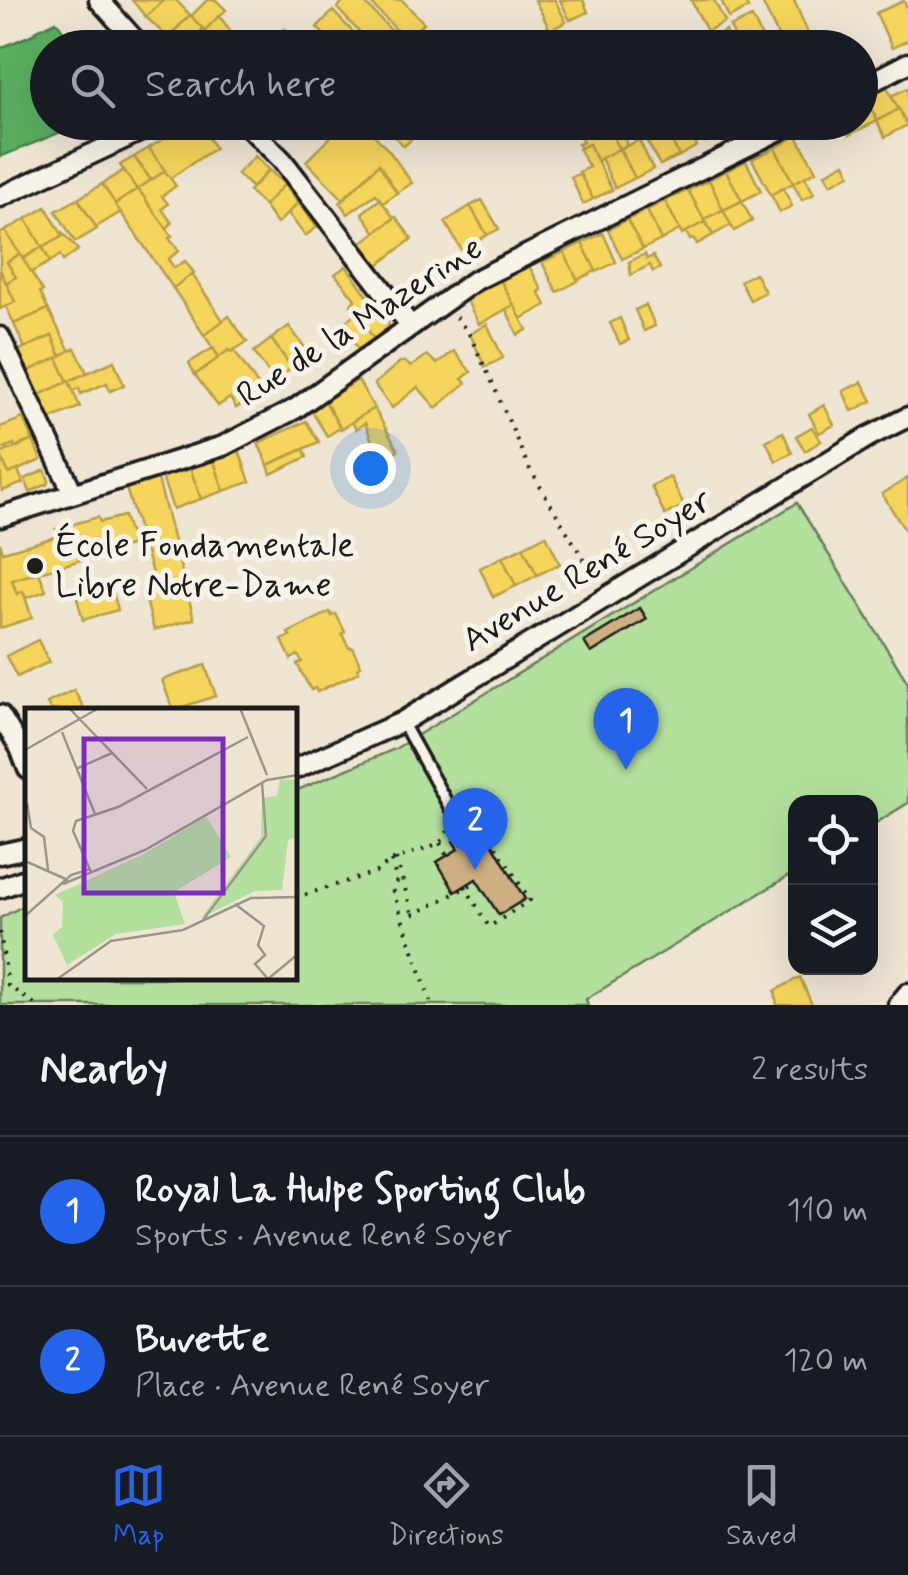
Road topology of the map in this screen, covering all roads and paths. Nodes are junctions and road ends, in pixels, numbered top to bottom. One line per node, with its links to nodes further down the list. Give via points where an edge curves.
1 (99, 0): 2 (street)
2 (126, 30)
3 (908, 63): 4 (street)
4 (878, 79)
5 (124, 140): 8 (street)
6 (262, 140): 10 (street)
7 (760, 140): 9 (street, Rue de la Mazerine)
8 (0, 197)
9 (444, 302): 10 (street, Rue de la Mazerine); 15 (path, via 468,332 528,466)
10 (410, 325): 13 (street, Rue de la Mazerine, via 295,409 223,446)
11 (0, 337): 13 (street)
12 (908, 417): 15 (street, Avenue René Soyer)
13 (73, 493): 14 (street, Rue de la Mazerine)
14 (0, 517)
15 (606, 598): 17 (street, Avenue René Soyer)
16 (0, 715): 18 (street)
17 (402, 722): 19 (street, Avenue René Soyer); 20 (lane)
18 (25, 761)
19 (298, 767)
20 (456, 819): 21 (path); 28 (path, via 480,822 530,900 489,927)
21 (440, 843): 24 (path); 25 (path)
22 (25, 849): 23 (street)
23 (0, 854)
24 (447, 856)
25 (393, 860): 28 (path, bridge, via 413,915); 30 (path, via 376,872); 34 (path, via 398,881 392,889)
26 (25, 879): 29 (street)
27 (478, 881): 28 (path, bridge)
28 (465, 886)
29 (0, 888)
30 (298, 897)
31 (0, 932): 33 (path, via 8,986)
32 (908, 993): 35 (street)
33 (36, 1005)
34 (432, 1005)
35 (898, 1005)

